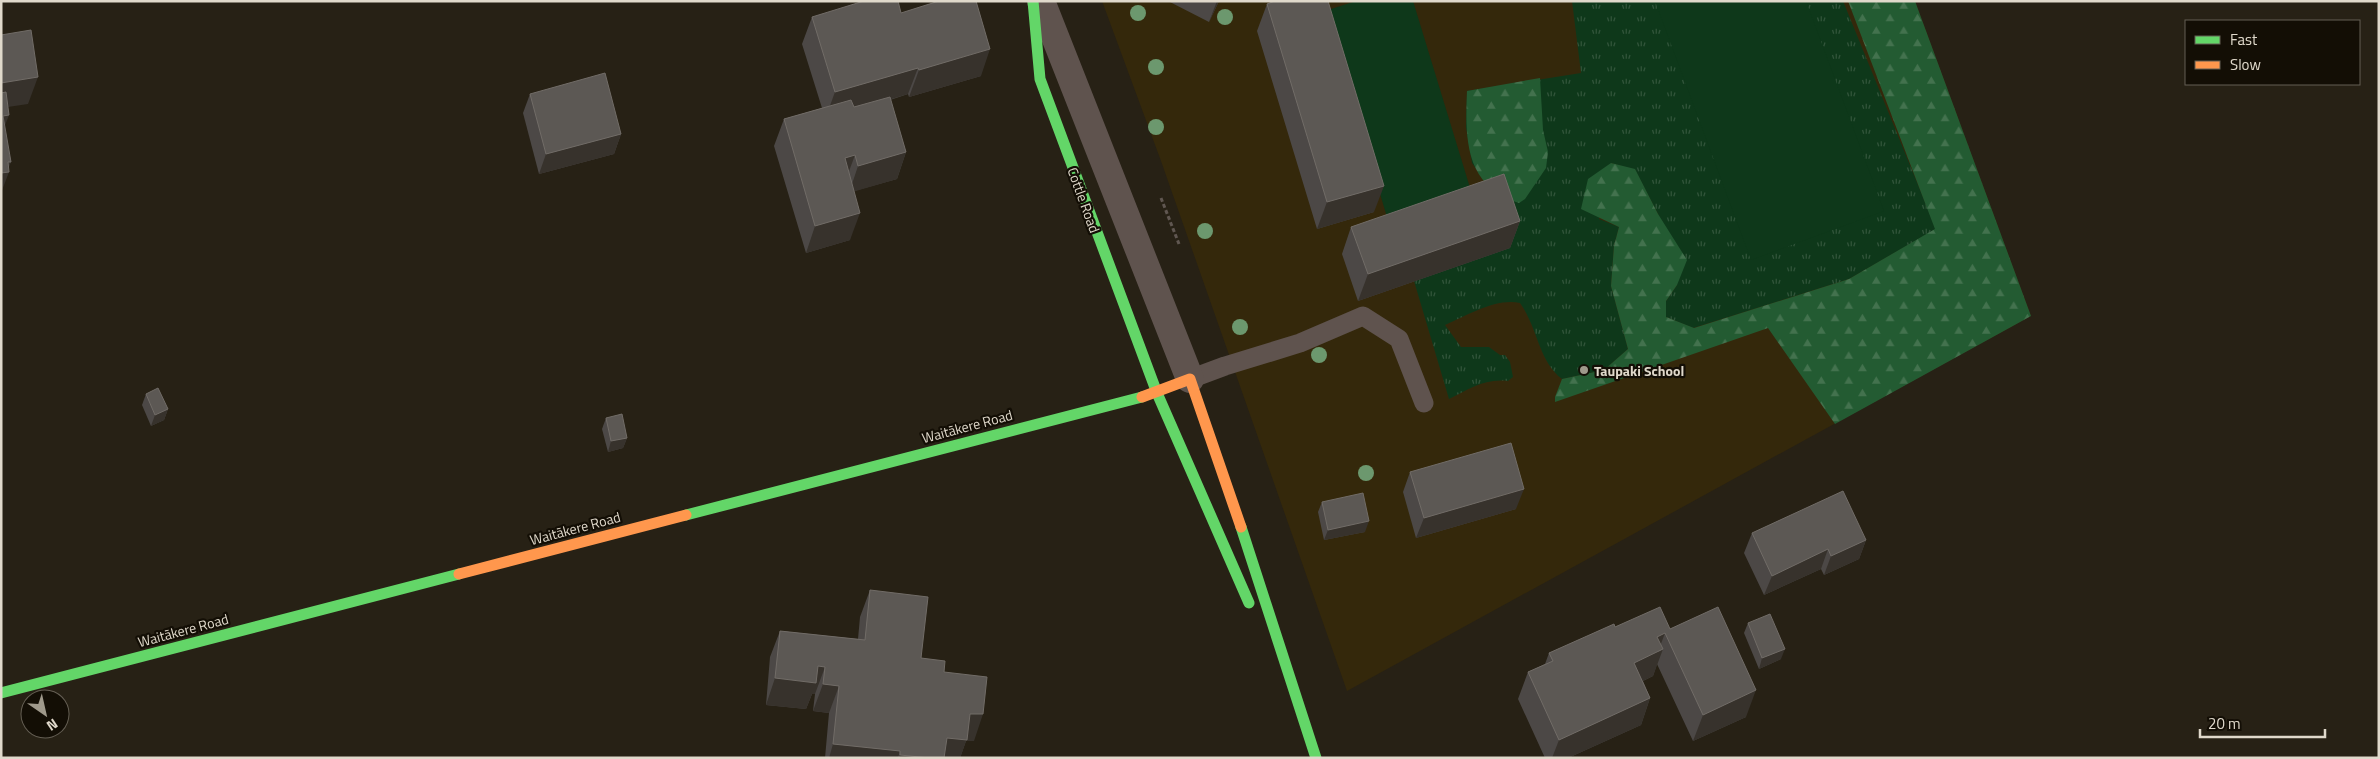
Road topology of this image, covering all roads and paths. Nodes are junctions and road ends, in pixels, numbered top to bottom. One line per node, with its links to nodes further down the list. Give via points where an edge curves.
1 (1033, 1): 4 (street, Cottle Road, via 1040,79)
2 (1041, 1): 3 (street)
3 (1190, 379): 4 (street, Waitākere Road); 5 (lane, via 1300,343 1363,316 1399,339); 9 (street, via 1221,465)
4 (1157, 393): 6 (street); 8 (street, Waitākere Road)
5 (1424, 403)
6 (1256, 618)
7 (1264, 635): 9 (street)
8 (1, 692)
9 (1304, 725): 10 (street)
10 (1316, 758)

